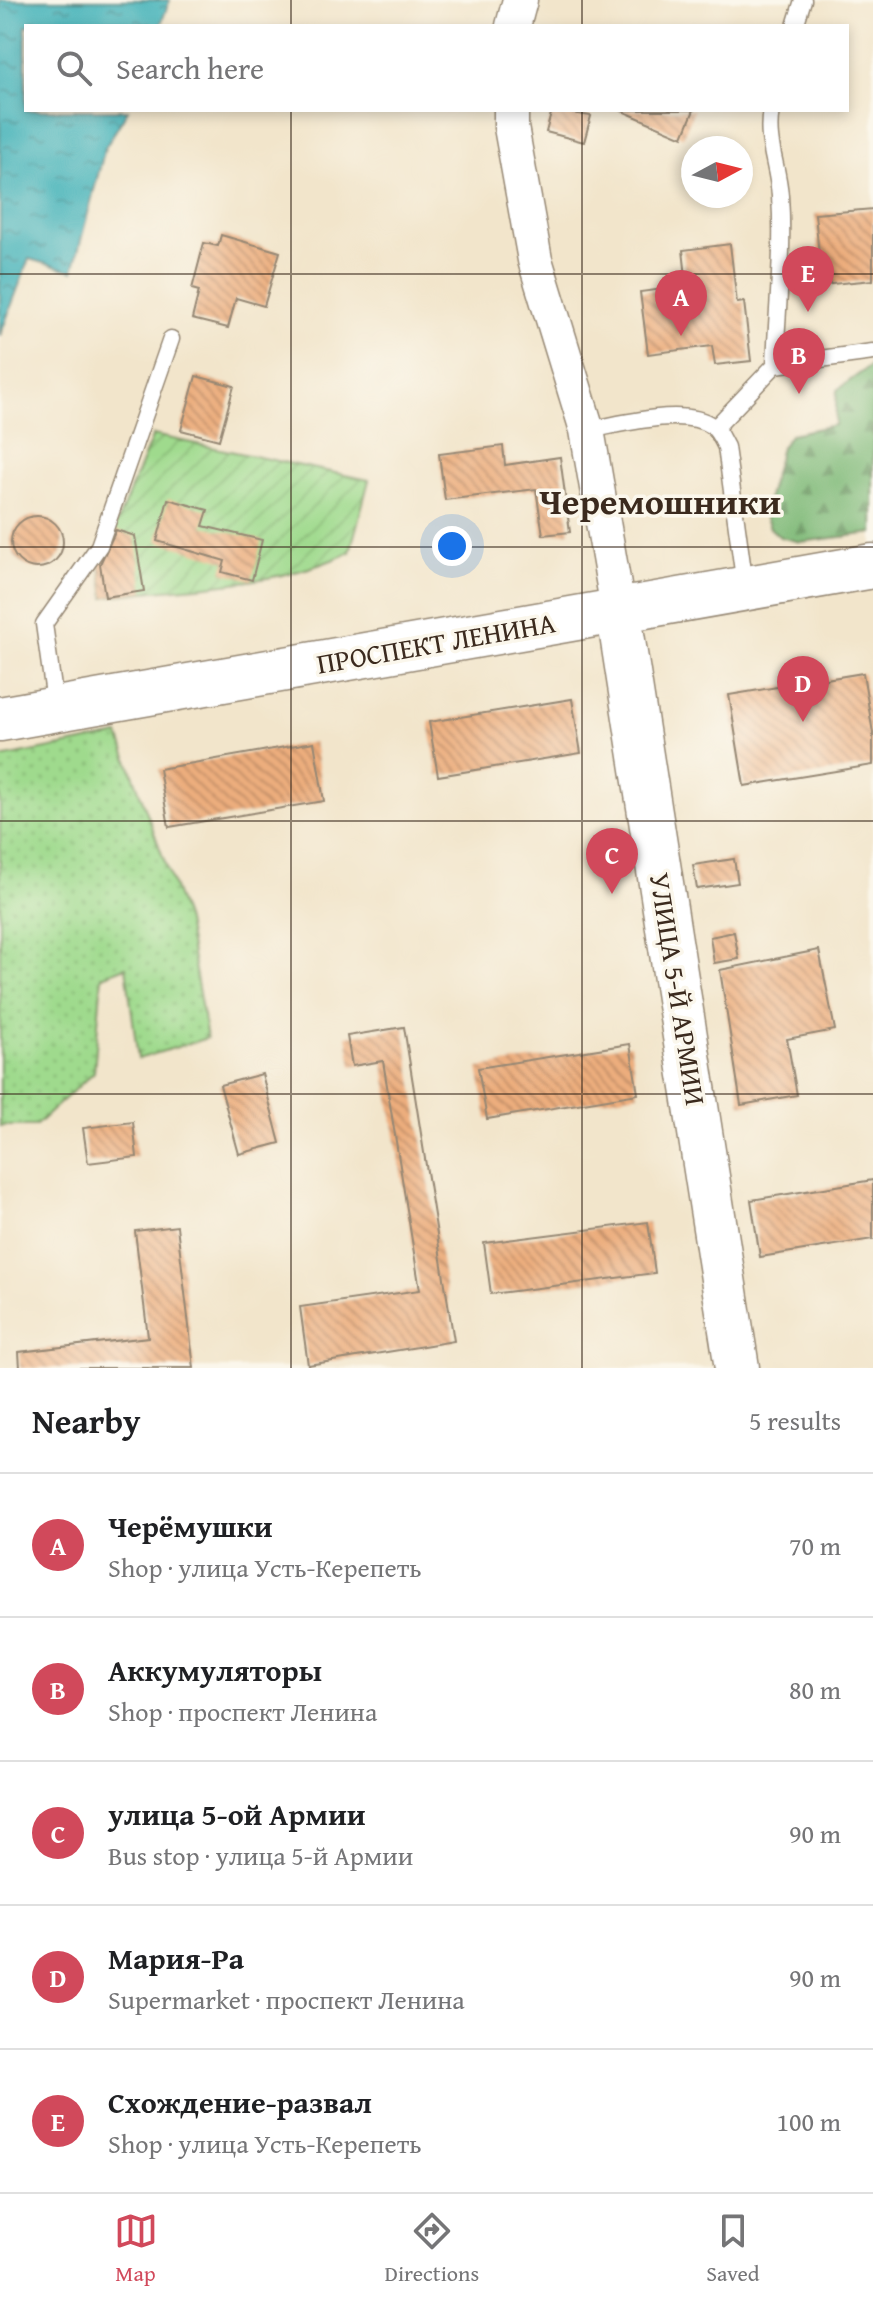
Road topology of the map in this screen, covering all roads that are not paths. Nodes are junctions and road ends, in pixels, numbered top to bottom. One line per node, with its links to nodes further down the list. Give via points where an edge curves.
1 (520, 0): 3 (street)
2 (803, 0): 4 (lane)
3 (514, 24)
4 (796, 24)
5 (511, 112): 11 (street, via 535,260)
6 (771, 112): 9 (lane, via 768,143 780,199)
7 (171, 339): 15 (lane, via 99,546 44,624)
8 (873, 352): 9 (lane)
9 (775, 365): 10 (lane)
10 (715, 428): 11 (lane, via 697,417 676,416); 13 (lane, via 726,447)
11 (587, 430): 14 (street)
12 (873, 566): 13 (main road, ПРОСПЕКТ ЛЕНИНА)
13 (745, 588): 14 (main road, ПРОСПЕКТ ЛЕНИНА)
14 (618, 609): 15 (main road, ПРОСПЕКТ ЛЕНИНА); 17 (main road, УЛИЦА 5-Й АРМИИ)
15 (57, 711): 16 (main road, ПРОСПЕКТ ЛЕНИНА)
16 (0, 719)
17 (737, 1368)

